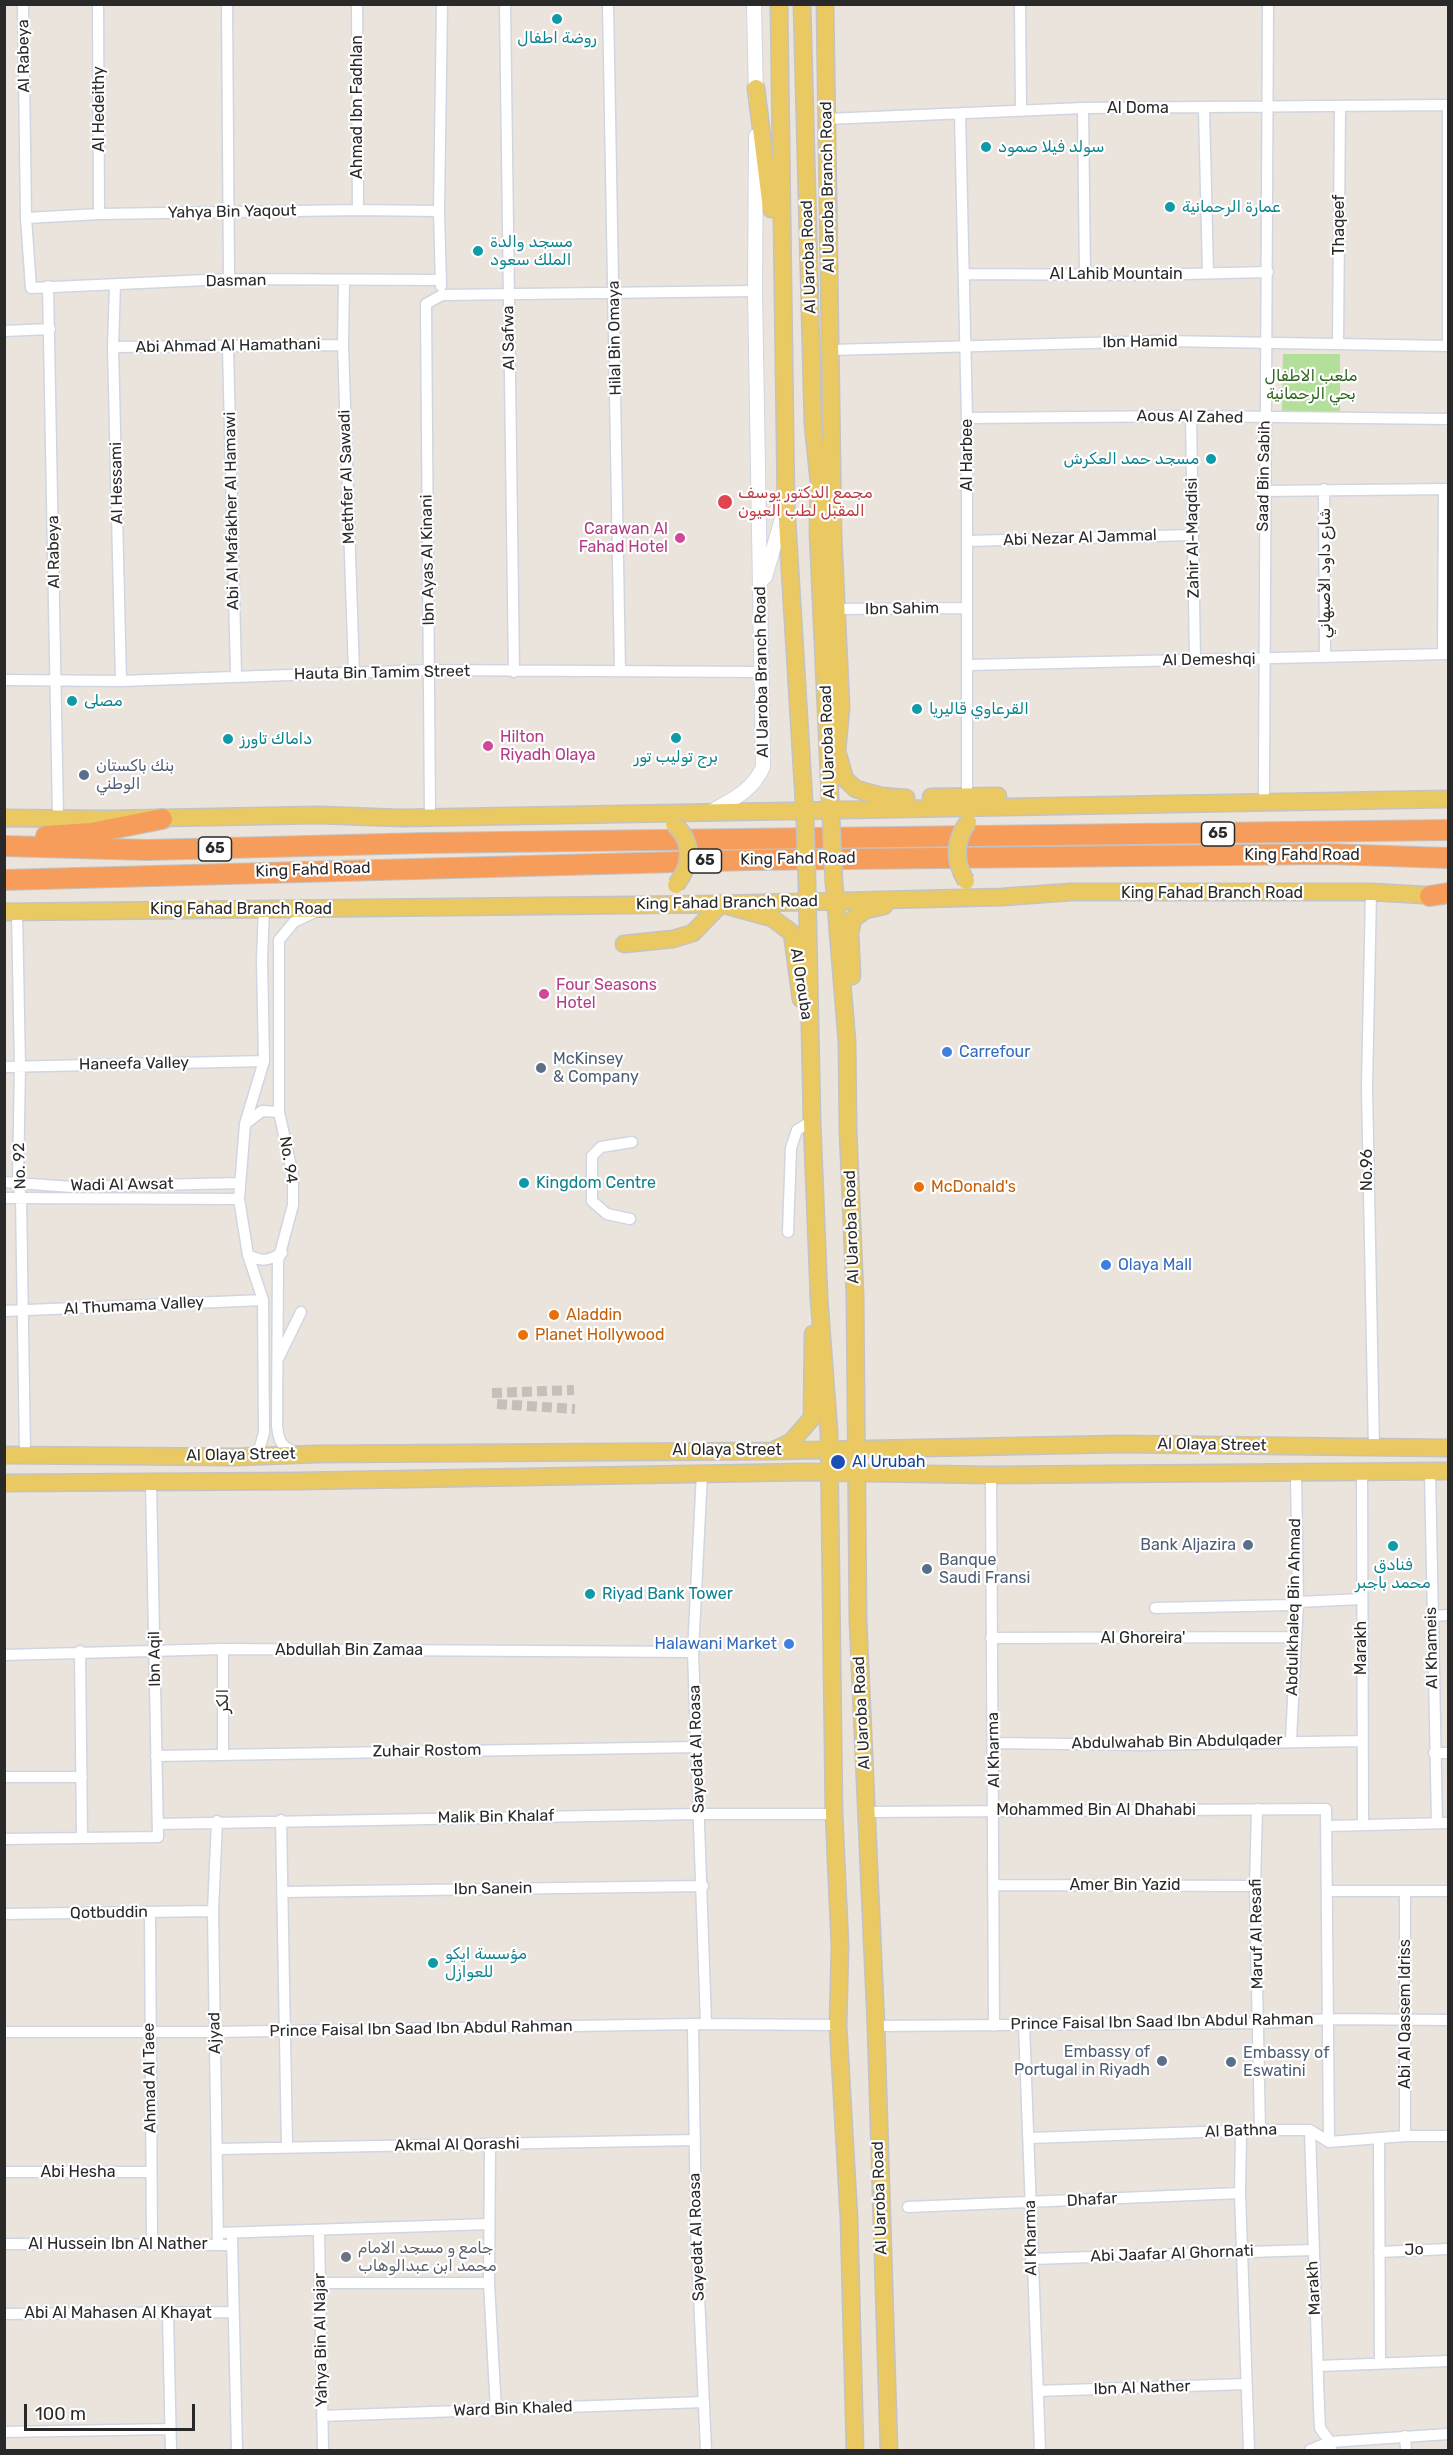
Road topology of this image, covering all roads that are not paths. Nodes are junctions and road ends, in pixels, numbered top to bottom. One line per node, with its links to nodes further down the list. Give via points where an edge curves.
1 (23, 4): 27 (street, Al Rabeya)
2 (98, 4): 26 (street, Al Hedeithy)
3 (227, 4): 25 (street)
4 (357, 4): 23 (street, Ahmad Ibn Fadhlan)
5 (442, 4): 24 (street)
6 (505, 4): 42 (street, Al Safwa)
7 (608, 4): 40 (street, Hilal Bin Omaya)
8 (754, 4): 14 (street, Al Uaroba Branch Road)
9 (779, 4): 35 (main road, Al Uaroba Road)
10 (802, 4): 58 (main road, Al Uaroba Road, via 813,424)
11 (825, 4): 22 (main road, Al Uaroba Branch Road)
12 (1020, 4): 20 (street)
13 (1268, 4): 16 (street, Saad Bin Sabih)
14 (756, 88): 35 (main road); 39 (street, Al Uaroba Branch Road)
15 (1448, 105): 17 (street, Al Doma); 49 (street)
16 (1268, 106): 17 (street, Al Doma); 19 (street, Al Doma); 28 (street, Saad Bin Sabih)
17 (1340, 106): 46 (street, Thaqeef)
18 (1083, 108): 19 (street, Al Doma); 20 (street, Al Doma); 31 (street)
19 (1204, 108): 29 (street)
20 (1021, 111): 21 (street, Al Doma)
21 (960, 115): 22 (street, Al Doma); 30 (street, Al Harbee)
22 (827, 119): 52 (main road, Al Uaroba Branch Road)
23 (358, 210): 24 (street, Yahya Bin Yaqout); 25 (street, Yahya Bin Yaqout)
24 (439, 212): 33 (street)
25 (226, 213): 26 (street, Yahya Bin Yaqout); 32 (street)
26 (99, 214): 27 (street, Yahya Bin Yaqout)
27 (26, 218): 38 (street, Al Rabeya)
28 (1268, 272): 29 (street, Al Lahib Mountain); 45 (street, Saad Bin Sabih)
29 (1208, 273): 31 (street, Al Lahib Mountain)
30 (964, 274): 31 (street, Al Lahib Mountain); 48 (street, Al Harbee)
31 (1085, 275)
32 (229, 279): 34 (street, Dasman); 36 (street, Dasman)
33 (441, 280): 34 (street, Dasman); 41 (street)
34 (344, 281): 47 (street, Methfer Al Sawadi)
35 (781, 284): 62 (main road, Al Uaroba Road)
36 (115, 285): 37 (street, Dasman); 50 (street, Al Hessami)
37 (48, 286): 38 (street, Dasman); 43 (street, Al Rabeya)
38 (31, 288)
39 (755, 291): 40 (street); 65 (street, Al Uaroba Branch Road)
40 (614, 293): 42 (street); 74 (street, Hilal Bin Omaya)
41 (442, 295): 42 (street); 73 (street, Ibn Ayas Al Kinani, via 426,304)
42 (508, 295): 75 (street, Al Safwa)
43 (50, 329): 44 (street); 80 (street, Al Rabeya)
44 (4, 331)
45 (1268, 342): 46 (street, Ibn Hamid); 48 (street, Ibn Hamid); 55 (street, Saad Bin Sabih)
46 (1338, 344): 49 (street, Ibn Hamid)
47 (343, 345): 51 (street, Abi Ahmad Al Hamathani); 77 (street, Methfer Al Sawadi)
48 (966, 346): 52 (street, Ibn Hamid); 54 (street, Al Harbee)
49 (1448, 346)
50 (113, 347): 51 (street, Abi Ahmad Al Hamathani); 81 (street, Al Hessami)
51 (228, 348): 78 (street, Abi Al Mafakher Al Hamawi)
52 (831, 350): 56 (main road, Al Uaroba Branch Road)
53 (1191, 416): 54 (street, Aous Al Zahed); 55 (street, Aous Al Zahed); 63 (street, Zahir Al-Maqdisi)
54 (967, 418): 64 (street, Al Harbee)
55 (1265, 418): 57 (street, Aous Al Zahed); 61 (street, Saad Bin Sabih)
56 (830, 419): 58 (main road); 67 (main road, Al Uaroba Branch Road)
57 (1449, 419)
58 (819, 482): 82 (main road, Al Uaroba Road)
59 (1324, 489): 60 (street); 61 (street); 69 (street, شارع داود الأصبهاني)
60 (1446, 489): 68 (street)
61 (1263, 491): 70 (street, Saad Bin Sabih)
62 (786, 504): 65 (street); 90 (main road, Al Uaroba Road)
63 (1192, 535): 64 (street, Abi Nezar Al Jammal); 71 (street, Zahir Al-Maqdisi)
64 (968, 542): 66 (street, Al Harbee)
65 (761, 592): 76 (street, Al Uaroba Branch Road)
66 (968, 608): 67 (street, Ibn Sahim); 72 (street, Al Harbee)
67 (836, 609): 83 (main road, Al Uaroba Branch Road, via 841,707)
68 (1446, 654): 69 (street, Al Demeshqi)
69 (1325, 657): 70 (street, Al Demeshqi)
70 (1264, 658): 71 (street, Al Demeshqi); 87 (street, Saad Bin Sabih)
71 (1195, 661): 72 (street, Al Demeshqi)
72 (969, 665): 85 (street, Al Harbee)
73 (430, 670): 75 (street, Hauta Bin Tamim Street); 77 (street, Hauta Bin Tamim Street); 93 (street, Ibn Ayas Al Kinani)
74 (620, 671): 75 (street, Hauta Bin Tamim Street); 76 (street, Hauta Bin Tamim Street)
75 (514, 672)
76 (760, 672): 89 (street, Al Uaroba Branch Road, via 763,767 757,782)
77 (354, 673): 78 (street, Hauta Bin Tamim Street)
78 (236, 675): 81 (street, Hauta Bin Tamim Street)
79 (4, 680): 80 (street, Hauta Bin Tamim Street)
80 (56, 681): 81 (street, Hauta Bin Tamim Street); 95 (street, Al Rabeya)
81 (122, 681)
82 (828, 731): 83 (main road); 84 (main road, Al Uaroba Road)
83 (837, 751): 84 (main road); 85 (main road, Al Uaroba Branch Road, via 845,779 867,794 895,798)
84 (830, 787): 92 (main road, Al Uaroba Road)
85 (967, 795): 88 (main road, Al Uaroba Branch Road)
86 (1449, 799): 87 (main road)
87 (1264, 803): 88 (main road)
88 (1077, 805): 92 (main road); 101 (main road, bridge, via 998,807 976,814 961,831 957,855 966,881 982,888)
89 (712, 811): 90 (main road); 91 (main road)
90 (805, 813): 92 (main road); 105 (main road, Al Uaroba Road, bridge)
91 (636, 814): 93 (main road); 107 (main road, bridge, via 674,824 683,833 689,852 684,875 676,885)
92 (831, 814): 106 (main road, Al Uaroba Road, bridge)
93 (430, 817): 96 (main road)
94 (4, 818): 95 (main road)
95 (58, 818): 96 (main road)
96 (162, 819): 98 (highway)
97 (1449, 830): 98 (highway, King Fahd Road / 65, via 147,850)
98 (4, 846)
99 (1449, 858): 100 (highway, King Fahd Road / 65, via 1316,854 739,860)
100 (4, 880)
101 (1071, 892): 102 (main road, King Fahad Branch Road); 104 (main road, King Fahad Branch Road)
102 (1371, 892): 103 (main road, King Fahad Branch Road); 142 (street, No.96, via 1367,1087)
103 (1442, 895)
104 (910, 899): 106 (main road, King Fahad Branch Road); 116 (main road, via 866,910 853,919 853,1012)
105 (808, 901): 106 (main road, King Fahad Branch Road); 108 (main road, King Fahad Branch Road); 115 (main road, Al Uaroba Road)
106 (835, 902): 116 (main road, Al Uaroba Road)
107 (635, 904): 108 (main road, King Fahad Branch Road); 110 (main road, King Fahad Branch Road)
108 (721, 904): 112 (main road, via 693,933); 115 (main road, Al Orouba, via 772,918 792,933 802,1006)
109 (264, 908): 110 (main road, King Fahad Branch Road); 111 (main road, King Fahad Branch Road); 113 (street)
110 (320, 909): 114 (street, No. 94, via 294,922 279,940)
111 (10, 912): 118 (street, No. 92)
112 (624, 944)
113 (262, 959): 114 (street, via 268,972 270,1008); 117 (street)
114 (277, 1016): 120 (street, No. 94)
115 (812, 1041): 121 (main road, Al Uaroba Road)
116 (847, 1042): 141 (main road, Al Uaroba Road)
117 (264, 1061): 118 (street, Haneefa Valley); 122 (street)
118 (21, 1066): 119 (street, Haneefa Valley); 125 (street, No. 92)
119 (4, 1067)
120 (279, 1112): 122 (street, via 262,1111); 132 (street, No. 94, via 293,1176 293,1205)
121 (812, 1121): 131 (street, via 797,1130 791,1148); 134 (main road, Al Uaroba Road)
122 (245, 1124): 126 (street)
123 (632, 1142): 130 (street, via 601,1148 592,1156 592,1201 607,1214)
124 (4, 1182): 125 (street, Wadi Al Awsat)
125 (18, 1182): 126 (street, Wadi Al Awsat, via 72,1187); 128 (street, No. 92)
126 (240, 1183): 129 (street)
127 (4, 1198): 128 (street, Wadi Al Awsat)
128 (21, 1198): 129 (street, Wadi Al Awsat); 137 (street, No. 92)
129 (239, 1199): 133 (street)
130 (630, 1219)
131 (788, 1232)
132 (282, 1253): 133 (street, via 260,1261); 139 (street, No. 94, via 278,1261)
133 (248, 1255): 135 (street)
134 (819, 1298): 140 (main road, Al Uaroba Road); 144 (main road, via 814,1322 812,1419 791,1442)
135 (263, 1300): 137 (street, Al Thumama Valley); 148 (street, via 264,1432 259,1450)
136 (4, 1311): 137 (street, Al Thumama Valley)
137 (22, 1311): 147 (street, No. 92)
138 (301, 1312): 139 (street)
139 (278, 1360): 145 (street, No. 94, via 279,1442)
140 (828, 1448): 141 (main road, Al Olaya Street); 144 (main road, Al Olaya Street); 150 (main road, Al Uaroba Road)
141 (857, 1448): 142 (main road, Al Olaya Street, via 932,1450 1120,1444); 154 (main road, Al Uaroba Road)
142 (1374, 1448): 143 (main road, Al Olaya Street)
143 (1448, 1448): 149 (main road, via 1432,1452 1426,1461 1438,1470)
144 (771, 1451): 145 (main road, Al Olaya Street)
145 (301, 1454): 148 (main road, Al Olaya Street)
146 (4, 1455): 147 (main road, Al Olaya Street)
147 (25, 1455): 148 (main road, Al Olaya Street)
148 (236, 1457): 157 (main road, via 255,1466)
149 (1449, 1470): 152 (main road, Al Olaya Street)
150 (829, 1472): 153 (main road, Al Olaya Street); 154 (main road, Al Olaya Street); 186 (main road, Al Uaroba Road)
151 (1362, 1472): 152 (main road, Al Olaya Street); 155 (main road, Al Olaya Street); 160 (street, Marakh)
152 (1430, 1472): 164 (street, Al Khameis)
153 (702, 1473): 157 (main road, Al Olaya Street); 170 (street, Sayedat Al Roasa)
154 (856, 1473): 156 (main road, Al Olaya Street); 184 (main road, Al Uaroba Road)
155 (1296, 1473): 156 (main road, Al Olaya Street); 161 (street, Abdulkhaleq Bin Ahmad)
156 (991, 1475): 166 (street, Al Kharma)
157 (235, 1481): 158 (main road, Al Olaya Street)
158 (152, 1482): 159 (main road, Al Olaya Street); 169 (street, Ibn Aqil)
159 (4, 1483)
160 (1362, 1599): 161 (street); 173 (street, Marakh)
161 (1298, 1602): 162 (street, via 1281,1606); 165 (street, Abdulkhaleq Bin Ahmad)
162 (1155, 1608)
163 (1449, 1615): 164 (street)
164 (1432, 1616): 178 (street, Al Khameis)
165 (1295, 1637): 166 (street, Al Ghoreira'); 172 (street, Abdulkhaleq Bin Ahmad)
166 (991, 1638): 174 (street, Al Kharma)
167 (223, 1649): 169 (street, Abdullah Bin Zamaa); 170 (street, Abdullah Bin Zamaa); 177 (street, الكر)
168 (80, 1651): 169 (street, Abdullah Bin Zamaa); 171 (street, Abdullah Bin Zamaa); 181 (street)
169 (155, 1651): 179 (street, Ibn Aqil)
170 (693, 1652): 175 (street, Sayedat Al Roasa)
171 (4, 1654)
172 (1292, 1740): 173 (street, Abdulwahab Bin Abdulqader); 174 (street, Abdulwahab Bin Abdulqader)
173 (1361, 1741): 192 (street, Marakh)
174 (994, 1743): 183 (street, Al Kharma)
175 (698, 1747): 177 (street, Zuhair Rostom); 185 (street, Sayedat Al Roasa)
176 (1449, 1753): 178 (street)
177 (223, 1754): 179 (street, Zuhair Rostom)
178 (1434, 1754): 189 (street, Al Khameis)
179 (156, 1756): 191 (street, Ibn Aqil)
180 (4, 1777): 181 (street)
181 (82, 1777): 194 (street)
182 (1257, 1809): 183 (street, Mohammed Bin Al Dhahabi); 193 (street, Mohammed Bin Al Dhahabi, via 1326,1809); 198 (street, Maruf Al Resafi)
183 (995, 1811): 184 (street, Mohammed Bin Al Dhahabi); 196 (street, Al Kharma)
184 (867, 1812): 214 (main road, Al Uaroba Road)
185 (699, 1814): 186 (street, Malik Bin Khalaf); 187 (street, Malik Bin Khalaf); 197 (street, Sayedat Al Roasa)
186 (834, 1814): 212 (main road, Al Uaroba Road, via 840,1946)
187 (281, 1820): 188 (street, Malik Bin Khalaf); 201 (street)
188 (217, 1821): 191 (street, Malik Bin Khalaf); 203 (street, Ajyad)
189 (1437, 1823): 190 (street); 192 (street)
190 (1449, 1823)
191 (158, 1824): 194 (street, Ibn Aqil, via 158,1837)
192 (1363, 1824): 193 (street)
193 (1327, 1826): 199 (street)
194 (82, 1838): 195 (street)
195 (4, 1839)
196 (995, 1885): 198 (street, Amer Bin Yazid); 215 (street, Al Kharma)
197 (703, 1886): 201 (street, Ibn Sanein); 211 (street, Sayedat Al Roasa)
198 (1255, 1886): 209 (street, Maruf Al Resafi)
199 (1327, 1891): 202 (street); 206 (street)
200 (1449, 1891): 202 (street)
201 (283, 1892): 216 (street)
202 (1405, 1892): 208 (street, Abi Al Qassem Idriss)
203 (213, 1911): 204 (street, Qotbuddin); 219 (street, Ajyad)
204 (150, 1912): 205 (street, Qotbuddin); 218 (street, Ahmad Al Taee)
205 (4, 1914)
206 (1329, 2019): 208 (street, Prince Faisal Ibn Saad Ibn Abdul Rahman); 209 (street, Prince Faisal Ibn Saad Ibn Abdul Rahman); 228 (street)
207 (1449, 2020): 208 (street, Prince Faisal Ibn Saad Ibn Abdul Rahman)
208 (1406, 2021): 223 (street, Abi Al Qassem Idriss)
209 (1259, 2023): 213 (street, Prince Faisal Ibn Saad Ibn Abdul Rahman); 220 (street, Maruf Al Resafi)
210 (693, 2024): 211 (street, Prince Faisal Ibn Saad Ibn Abdul Rahman); 216 (street, Prince Faisal Ibn Saad Ibn Abdul Rahman); 226 (street, Sayedat Al Roasa)
211 (706, 2024): 212 (street, Prince Faisal Ibn Saad Ibn Abdul Rahman)
212 (838, 2025): 272 (main road, Al Uaroba Road, via 849,2218)
213 (1024, 2025): 215 (street, Prince Faisal Ibn Saad Ibn Abdul Rahman); 225 (street, Al Kharma)
214 (876, 2026): 215 (street, Prince Faisal Ibn Saad Ibn Abdul Rahman); 273 (main road, Al Uaroba Road)
215 (994, 2026)
216 (285, 2031): 219 (street, Prince Faisal Ibn Saad Ibn Abdul Rahman); 230 (street)
217 (4, 2032): 218 (street, Prince Faisal Ibn Saad Ibn Abdul Rahman)
218 (149, 2032): 219 (street, Prince Faisal Ibn Saad Ibn Abdul Rahman); 233 (street, Ahmad Al Taee)
219 (215, 2032): 231 (street, Ajyad)
220 (1260, 2130): 221 (street, Al Bathna); 222 (street, Al Bathna)
221 (1310, 2130): 228 (street); 245 (street, Marakh)
222 (1241, 2132): 225 (street, Al Bathna); 234 (street)
223 (1405, 2136): 224 (street); 227 (street)
224 (1449, 2136)
225 (1030, 2138): 235 (street, Al Kharma)
226 (695, 2140): 229 (street, Akmal Al Qorashi); 259 (street, Sayedat Al Roasa)
227 (1379, 2140): 228 (street); 247 (street)
228 (1329, 2142)
229 (490, 2145): 230 (street, Akmal Al Qorashi); 237 (street)
230 (287, 2147): 231 (street, Akmal Al Qorashi)
231 (218, 2149): 240 (street, Ajyad)
232 (4, 2172): 233 (street, Abi Hesha)
233 (151, 2172): 242 (street, Ahmad Al Taee)
234 (1240, 2193): 235 (street, Dhafar); 246 (street)
235 (1031, 2203): 236 (street, Dhafar); 248 (street, Al Kharma)
236 (908, 2207)
237 (489, 2224): 238 (street, Al Hussein Ibn Al Nather); 250 (street)
238 (319, 2230): 239 (street, Al Hussein Ibn Al Nather); 249 (street, Yahya Bin Al Najar)
239 (233, 2233): 240 (street, Al Hussein Ibn Al Nather); 243 (street)
240 (218, 2238): 242 (street, Al Hussein Ibn Al Nather); 243 (street, Al Hussein Ibn Al Nather)
241 (4, 2244): 242 (street, Al Hussein Ibn Al Nather)
242 (152, 2244)
243 (232, 2245): 251 (street)
244 (1449, 2249): 247 (street, Jo)
245 (1312, 2250): 246 (street, Abi Jaafar Al Ghornati); 256 (street, Marakh)
246 (1243, 2252): 248 (street, Abi Jaafar Al Ghornati); 257 (street)
247 (1379, 2252): 255 (street)
248 (1031, 2259): 258 (street, Al Kharma)
249 (320, 2283): 250 (street); 261 (street, Yahya Bin Al Najar)
250 (489, 2283): 260 (street)
251 (232, 2313): 253 (street, Abi Al Mahasen Al Khayat); 269 (street)
252 (4, 2314): 253 (street, Abi Al Mahasen Al Khayat)
253 (168, 2315): 262 (street)
254 (1449, 2361): 255 (street)
255 (1380, 2364): 256 (street)
256 (1318, 2366): 266 (street, Marakh, via 1320,2428)
257 (1246, 2384): 258 (street, Ibn Al Nather); 267 (street)
258 (1038, 2391): 274 (street, Al Kharma)
259 (704, 2402): 260 (street, Ward Bin Khaled); 271 (street, Sayedat Al Roasa)
260 (496, 2410): 261 (street, Ward Bin Khaled)
261 (322, 2416): 270 (street, Yahya Bin Al Najar)
262 (170, 2429): 263 (street); 268 (street)
263 (4, 2432)
264 (1449, 2434): 265 (street)
265 (1405, 2436): 266 (street); 276 (street)
266 (1331, 2446): 275 (street)
267 (1249, 2450)
268 (171, 2451)
269 (237, 2451)
270 (323, 2451)
271 (706, 2451)
272 (855, 2451)
273 (889, 2451)
274 (1040, 2451)
275 (1310, 2451)
276 (1406, 2451)

